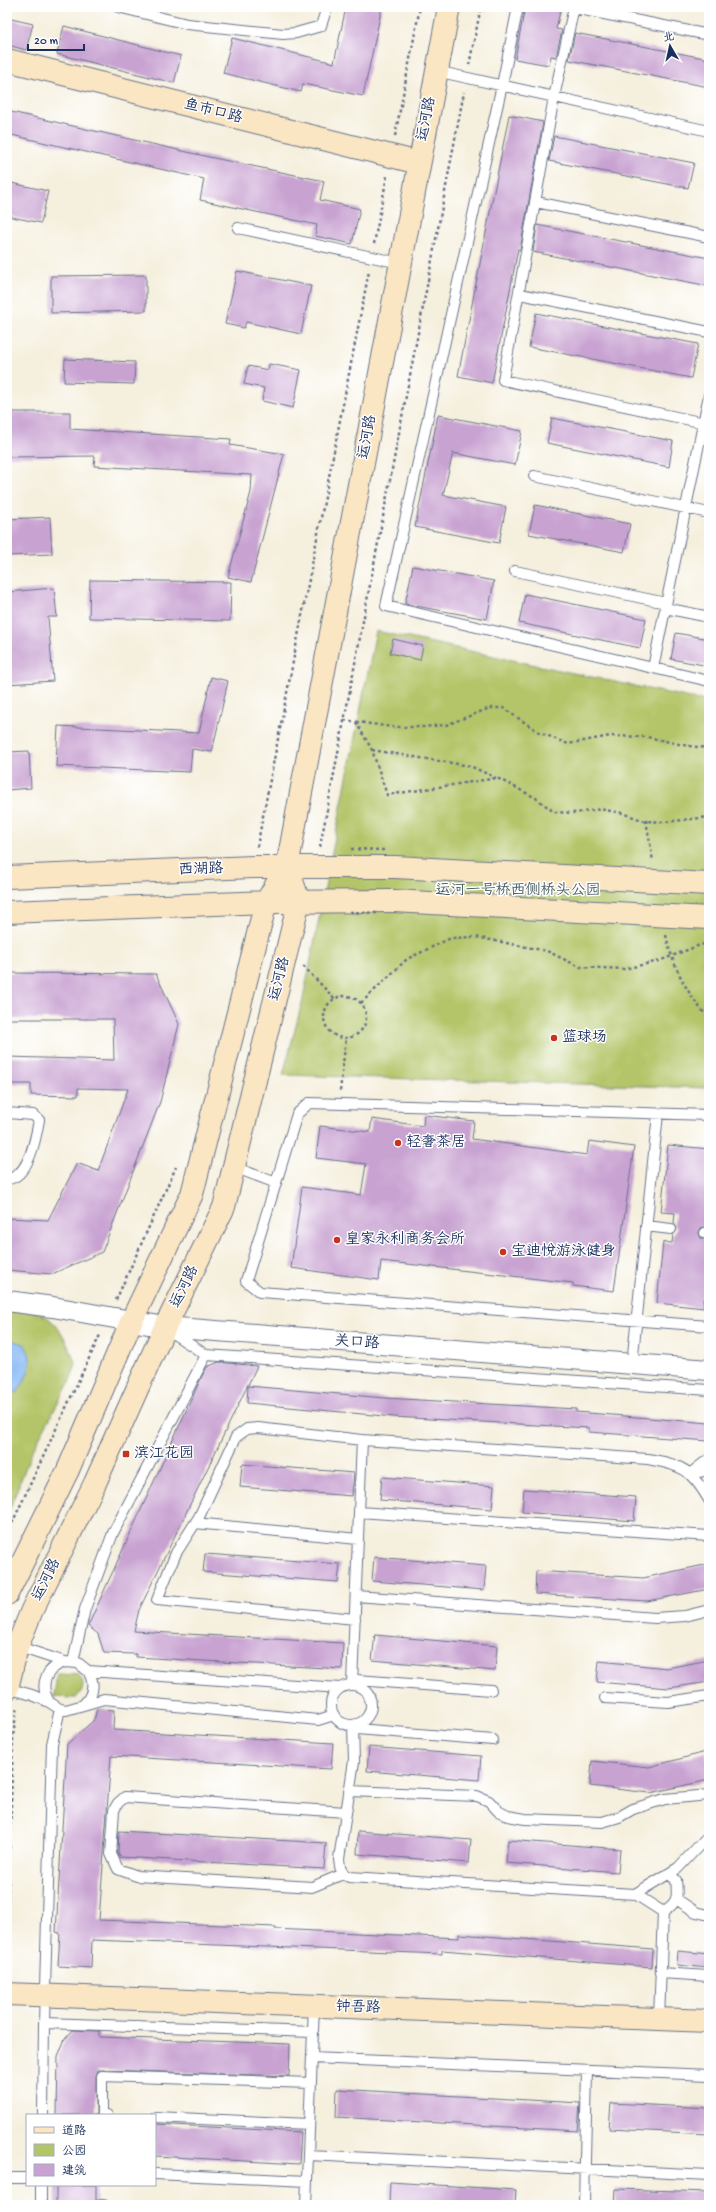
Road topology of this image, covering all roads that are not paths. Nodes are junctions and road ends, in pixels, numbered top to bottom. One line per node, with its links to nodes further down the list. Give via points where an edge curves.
1 (118, 7): 2 (lane, via 187,24 283,34 321,26)
2 (327, 7)
3 (449, 7): 8 (street, 运河路)
4 (518, 7): 9 (lane)
5 (574, 7): 6 (lane); 10 (lane)
6 (709, 35)
7 (7, 60): 12 (street, 鱼市口路)
8 (436, 71): 9 (lane); 12 (street, 运河路)
9 (502, 85): 10 (lane); 27 (lane, via 386,606)
10 (554, 97): 11 (lane); 13 (lane)
11 (709, 131)
12 (419, 163): 16 (street, 运河路)
13 (536, 202): 15 (lane); 17 (lane)
14 (238, 228): 16 (lane)
15 (709, 237)
16 (400, 263): 29 (street, 运河路)
17 (520, 294): 18 (lane); 20 (lane, via 503,380)
18 (709, 332)
19 (709, 395): 20 (lane)
20 (706, 424): 22 (lane)
21 (534, 476): 22 (lane)
22 (686, 508): 23 (lane); 25 (lane)
23 (709, 513)
24 (515, 571): 25 (lane)
25 (666, 605): 26 (lane); 27 (lane)
26 (709, 617)
27 (653, 668): 28 (lane)
28 (709, 681)
29 (287, 867): 30 (street, 西湖路); 31 (street, 西湖路, bridge, via 395,867); 32 (street, 运河路); 33 (street, 运河路)
30 (7, 877)
31 (709, 884)
32 (266, 902): 33 (street); 34 (street); 46 (street, 运河路, via 192,1194)
33 (299, 902): 35 (street, bridge, via 393,901); 39 (street, 运河路)
34 (7, 912)
35 (709, 918)
36 (7, 1113): 40 (lane, via 33,1114 39,1120 25,1169 13,1179)
37 (658, 1114): 38 (lane); 41 (lane, via 309,1103 297,1114); 42 (lane)
38 (709, 1115)
39 (234, 1167): 41 (lane); 48 (street, 运河路, via 224,1207)
40 (7, 1179)
41 (276, 1183): 45 (lane, via 246,1281 260,1292)
42 (646, 1226): 43 (lane); 45 (lane)
43 (671, 1229)
44 (7, 1301): 46 (street, 关口路)
45 (637, 1320): 47 (lane); 50 (lane)
46 (131, 1322): 48 (street, 关口路); 62 (street, 运河路, via 68,1470)
47 (709, 1326)
48 (165, 1327): 49 (lane); 50 (street, 关口路); 66 (street, 运河路, via 95,1483)
49 (206, 1355): 52 (lane); 67 (lane, via 113,1533)
50 (632, 1364): 51 (street, 关口路)
51 (709, 1370)
52 (709, 1390)
53 (362, 1440): 56 (lane, via 641,1458 673,1464); 58 (lane); 59 (lane, via 258,1428 247,1429 236,1437)
54 (709, 1459): 56 (lane)
55 (709, 1470): 56 (lane)
56 (691, 1473): 57 (lane)
57 (709, 1500)
58 (359, 1512): 60 (lane); 61 (lane)
59 (195, 1523): 61 (lane); 65 (lane, via 176,1553 157,1600)
60 (709, 1536)
61 (358, 1538): 63 (lane)
62 (7, 1594)
63 (356, 1596): 64 (lane, via 655,1618 685,1616); 65 (lane)
64 (709, 1610)
65 (355, 1619): 69 (lane)
66 (12, 1645): 67 (lane); 70 (street, 运河路)
67 (69, 1662): 68 (lane); 75 (lane, via 57,1664 46,1674 43,1688)
68 (88, 1671): 71 (lane); 76 (lane, via 92,1692)
69 (352, 1684): 71 (lane); 72 (lane, via 357,1680); 79 (lane, via 365,1690 372,1702 365,1720)
70 (7, 1688): 75 (lane)
71 (340, 1688): 78 (lane, via 332,1698)
72 (492, 1690)
73 (709, 1696): 74 (lane, via 668,1702)
74 (605, 1698)
75 (49, 1702): 77 (lane)
76 (84, 1704): 77 (lane, via 73,1710); 78 (lane, via 104,1699 318,1720)
77 (60, 1709): 94 (lane, via 52,1744)
78 (334, 1715): 79 (lane, via 339,1722)
79 (353, 1725): 80 (lane, via 357,1729); 81 (lane, via 354,1761)
80 (493, 1740)
81 (349, 1792): 82 (lane, via 477,1796 508,1816 602,1822 665,1799); 83 (lane)
82 (709, 1795)
83 (346, 1812): 85 (lane, via 339,1859); 85 (lane, via 125,1797 114,1810 111,1854 118,1869 137,1876 312,1887)
84 (709, 1835): 86 (lane, via 691,1856)
85 (343, 1874): 87 (lane, via 348,1877)
86 (669, 1874): 87 (lane); 88 (lane, via 676,1880)
87 (635, 1894): 89 (lane)
88 (676, 1899): 89 (lane, via 674,1905); 90 (lane, via 696,1912)
89 (662, 1912): 91 (lane)
90 (709, 1915)
91 (660, 1973): 92 (lane); 96 (lane)
92 (709, 1976)
93 (7, 1994): 94 (street, 钟吾路)
94 (45, 1995): 95 (street, 钟吾路); 98 (lane)
95 (314, 2006): 96 (street, 钟吾路); 99 (lane)
96 (658, 2019): 97 (street, 钟吾路)
97 (709, 2022)
98 (44, 2023): 99 (lane); 104 (lane)
99 (314, 2032): 100 (lane)
100 (312, 2058): 101 (lane); 103 (lane)
101 (587, 2070): 102 (lane); 109 (lane)
102 (709, 2075)
103 (311, 2083): 105 (lane, via 102,2076); 107 (lane)
104 (43, 2114)
105 (102, 2114)
106 (156, 2117): 107 (lane)
107 (309, 2124): 108 (lane)
108 (308, 2155): 109 (lane); 114 (lane)
109 (585, 2169): 111 (lane); 120 (lane)
110 (156, 2174): 114 (lane)
111 (709, 2175)
112 (7, 2178): 113 (lane)
113 (26, 2178)
114 (307, 2181): 119 (lane)
115 (42, 2186): 116 (lane)
116 (41, 2205)
117 (100, 2205): 118 (lane)
118 (104, 2205)
119 (306, 2205)
120 (584, 2205)

